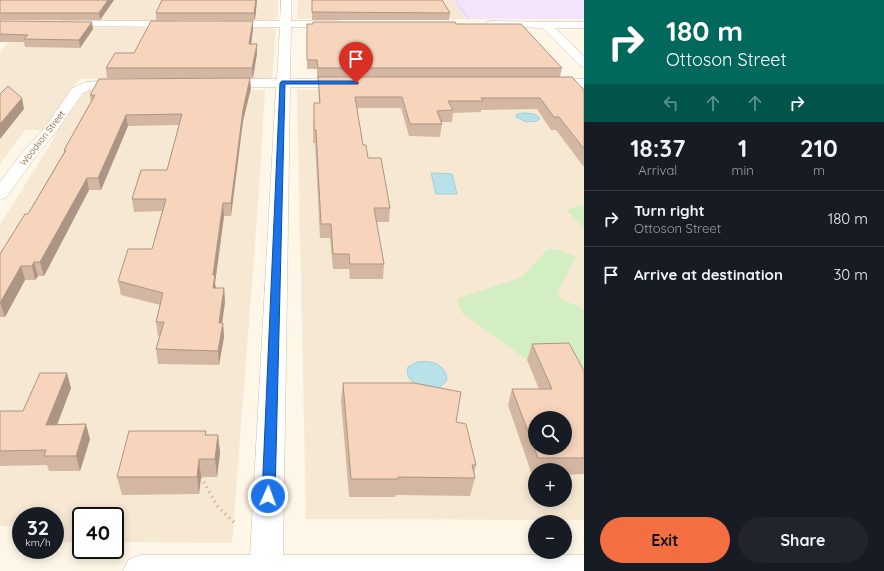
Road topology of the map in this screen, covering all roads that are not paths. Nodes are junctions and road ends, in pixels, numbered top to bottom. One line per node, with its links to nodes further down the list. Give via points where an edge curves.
1 (286, 0): 5 (street)
2 (50, 24): 3 (street)
3 (191, 24)
4 (215, 24): 5 (street)
5 (286, 24): 6 (street); 13 (street)
6 (350, 24)
7 (483, 24): 8 (street)
8 (545, 24): 9 (street); 10 (street)
9 (584, 24)
10 (584, 63)
11 (135, 83): 17 (street, Woodson Street, via 106,83 86,86 77,91)
12 (212, 83): 13 (street)
13 (282, 83): 14 (street); 19 (street)
14 (358, 83)
15 (537, 83): 16 (street)
16 (584, 83)
17 (0, 194)
18 (140, 571): 19 (street)
19 (266, 571): 20 (street)
20 (584, 571)

